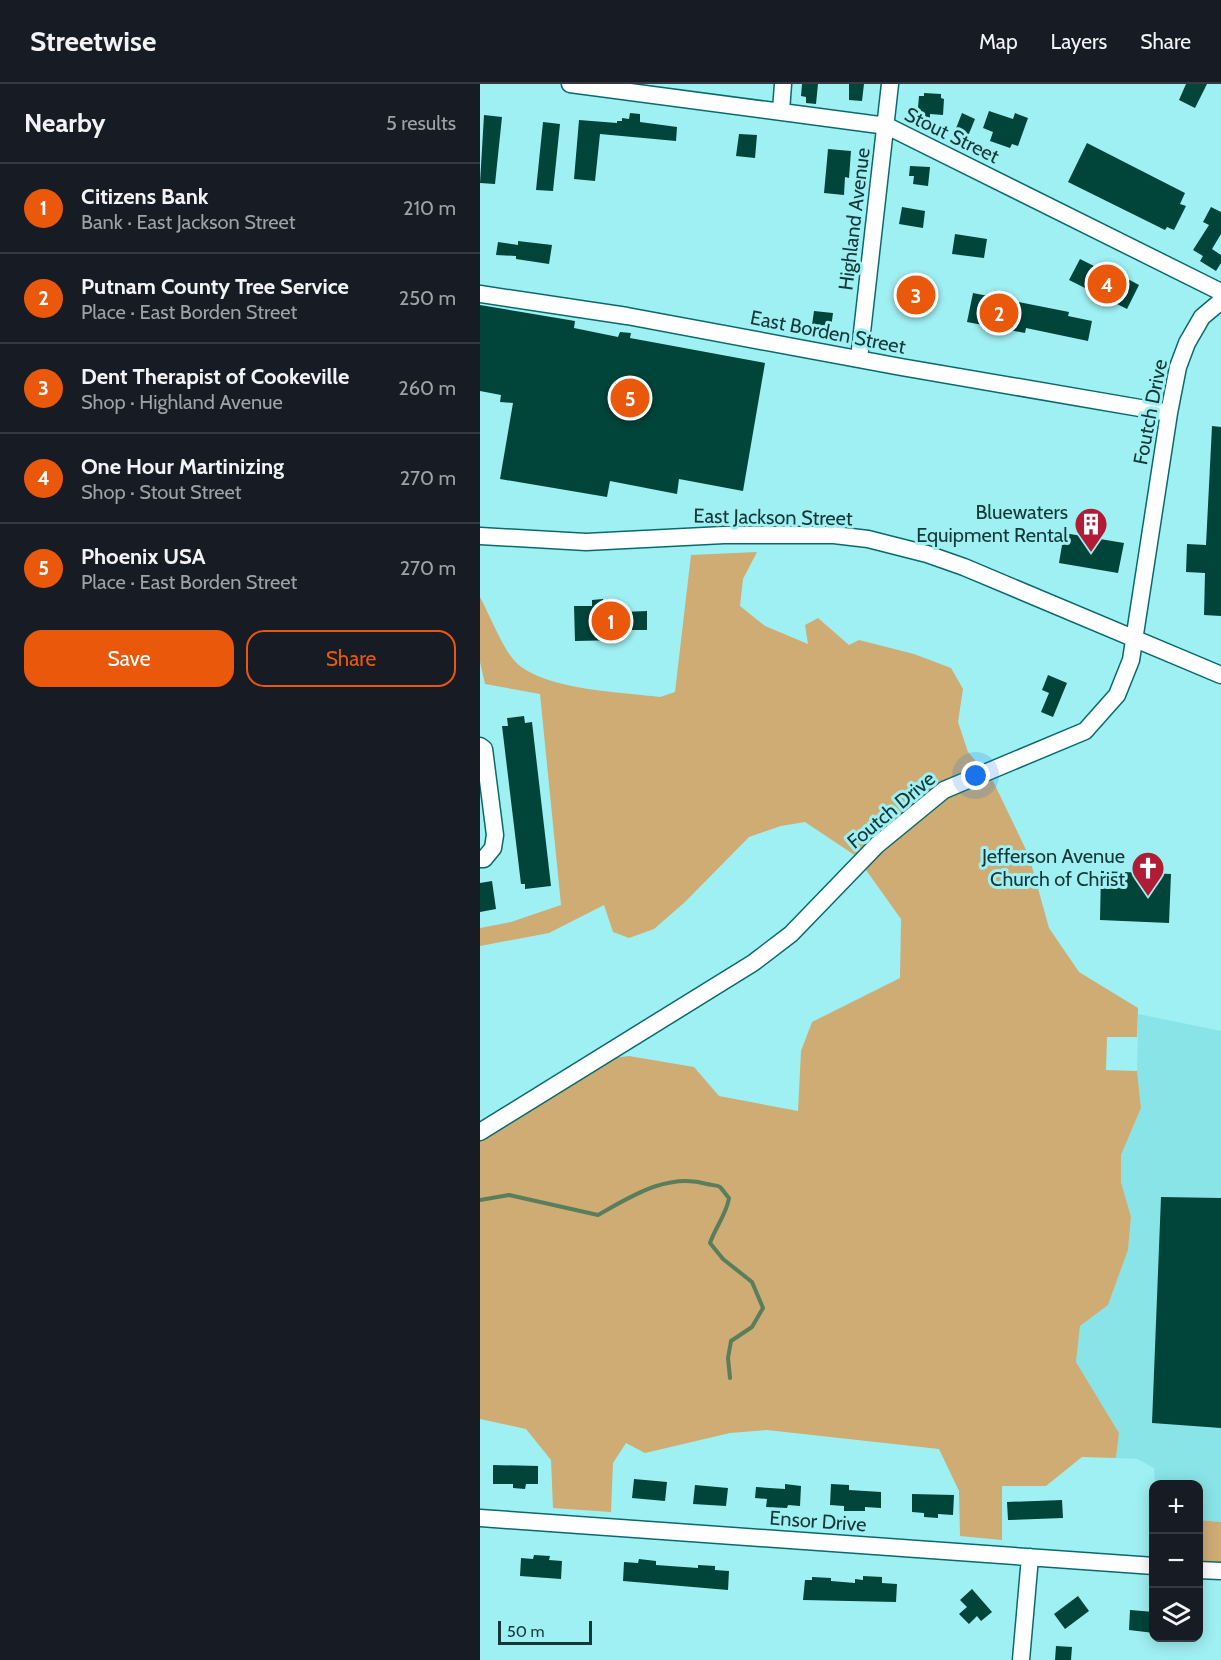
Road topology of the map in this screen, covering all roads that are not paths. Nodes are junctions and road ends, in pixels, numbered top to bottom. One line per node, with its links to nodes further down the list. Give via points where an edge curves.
1 (570, 84): 4 (street, Stout Street)
2 (783, 84): 4 (street)
3 (891, 84): 5 (street, Highland Avenue)
4 (781, 111): 5 (street, Stout Street)
5 (887, 126): 6 (street, Stout Street); 9 (street, Highland Avenue)
6 (1221, 292)
7 (480, 294): 9 (street, East Borden Street)
8 (1221, 301): 10 (street, Foutch Drive, via 1202,317 1187,343)
9 (859, 358): 10 (street, East Borden Street)
10 (1169, 413): 12 (street, Foutch Drive)
11 (480, 536): 12 (street, East Jackson Street, via 586,542 801,534 868,539 964,567)
12 (1134, 639): 13 (street, East Jackson Street); 16 (street, Foutch Drive, via 1131,660 1117,695 1085,731 944,790 877,844 791,934 753,963)
13 (1221, 675)
14 (480, 746): 15 (street, via 484,749 495,835 493,848)
15 (480, 859)
16 (480, 1132)
17 (480, 1518): 18 (street, Ensor Drive)
18 (1030, 1557): 19 (street, Ensor Drive); 22 (street)
19 (1149, 1566)
20 (1203, 1570): 21 (street)
21 (1221, 1571)
22 (1021, 1660)

